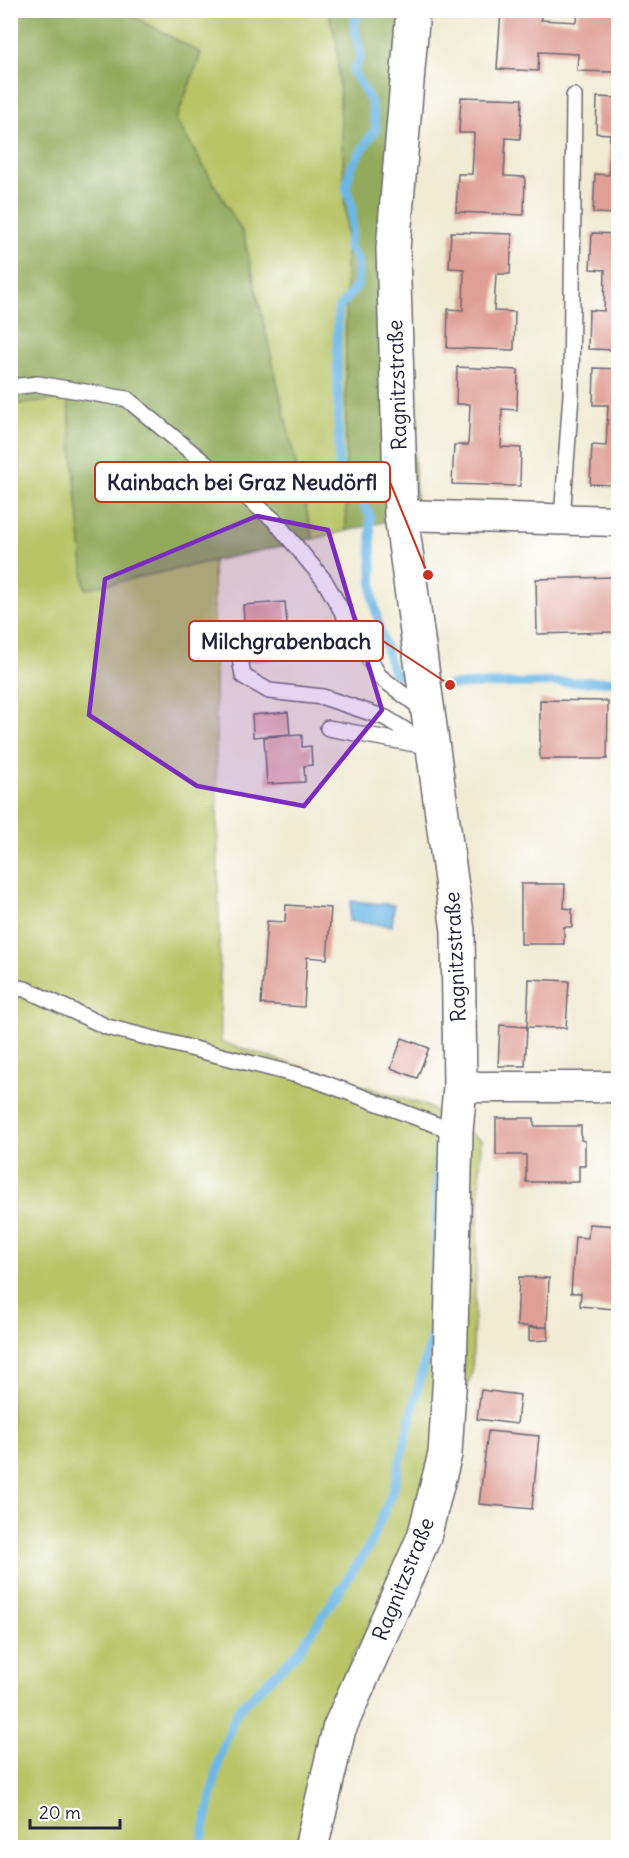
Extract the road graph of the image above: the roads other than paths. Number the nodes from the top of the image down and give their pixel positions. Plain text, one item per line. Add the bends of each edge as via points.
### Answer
1 (413, 10) edge
2 (574, 96) dead end
3 (10, 387) edge
4 (401, 516) junction
5 (562, 519) junction
6 (618, 521) edge
7 (240, 658) dead end
8 (428, 714) junction
9 (328, 728) dead end
10 (432, 747) junction
11 (10, 987) edge
12 (618, 1087) edge
13 (460, 1088) junction
14 (456, 1132) junction
15 (310, 1848) edge

1 - 4 main road, Ragnitzstraße via 393,249
2 - 5 lane via 571,395
3 - 8 lane via 38,384 127,399 274,520 324,580 379,676
4 - 5 street
4 - 8 main road, Ragnitzstraße
5 - 6 street
7 - 10 lane via 243,676 269,691 323,697 386,718
8 - 10 main road, Ragnitzstraße
9 - 10 lane
10 - 13 main road, Ragnitzstraße via 458,931
11 - 14 lane via 25,989 107,1027 313,1079
12 - 13 street
13 - 14 main road, Ragnitzstraße
14 - 15 main road, Ragnitzstraße via 446,1454 424,1537 339,1729

